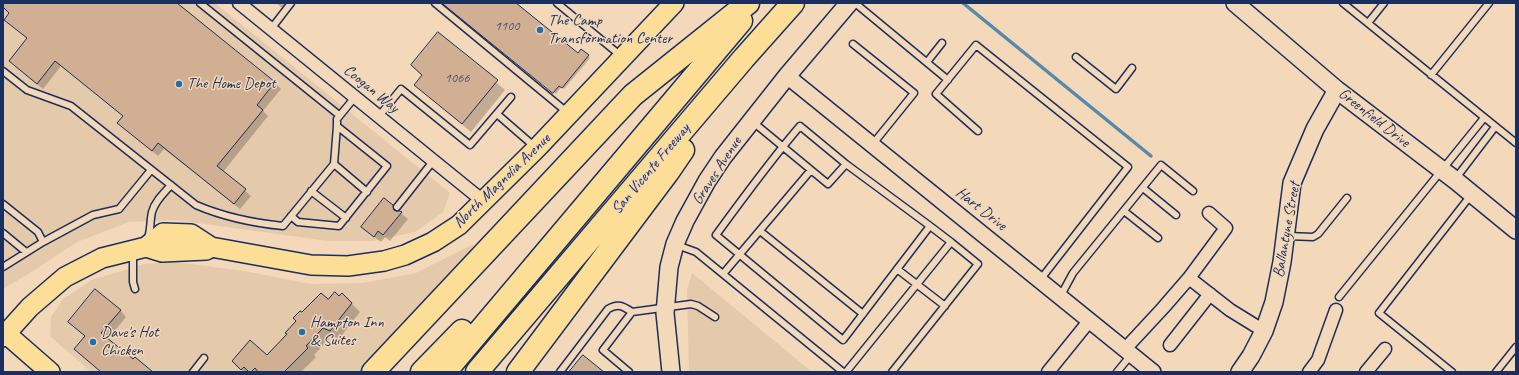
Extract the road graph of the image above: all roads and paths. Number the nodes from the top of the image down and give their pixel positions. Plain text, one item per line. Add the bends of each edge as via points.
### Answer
1 (200, 3) edge
2 (239, 3) edge
3 (291, 3) edge
4 (435, 3) edge
5 (557, 3) edge
6 (674, 3) edge
7 (748, 3) edge
8 (756, 3) edge
9 (793, 3) edge
10 (849, 3) edge
11 (855, 3) edge
12 (1235, 3) edge
13 (1343, 3) edge
14 (1384, 3) edge
15 (1489, 3) edge
16 (1368, 23) junction
17 (271, 29) junction
18 (942, 43) dead end
19 (853, 44) dead end
20 (1076, 57) dead end
21 (623, 58) junction
22 (744, 58) junction
23 (927, 62) junction
24 (1132, 68) dead end
25 (3, 71) edge
26 (1431, 75) junction
27 (787, 76) junction
28 (948, 80) junction
29 (1337, 90) junction
30 (355, 97) junction
31 (511, 97) dead end
32 (496, 114) junction
33 (570, 114) junction
34 (339, 115) junction
35 (379, 116) junction
36 (1484, 118) junction
37 (751, 121) junction
38 (337, 126) junction
39 (1495, 127) junction
40 (978, 131) dead end
41 (1516, 143) edge
42 (872, 145) junction
43 (782, 147) junction
44 (536, 148) junction
45 (629, 154) junction
46 (434, 160) junction
47 (334, 164) junction
48 (846, 164) junction
49 (151, 170) junction
50 (810, 170) junction
51 (1448, 175) junction
52 (171, 186) junction
53 (1143, 188) junction
54 (311, 191) junction
55 (1193, 191) dead end
56 (367, 192) junction
57 (1472, 193) junction
58 (1347, 198) dead end
59 (483, 201) junction
60 (3, 204) edge
61 (397, 207) dead end
62 (1124, 211) junction
63 (1209, 213) dead end
64 (1176, 215) dead end
65 (291, 216) junction
66 (346, 218) junction
67 (930, 226) junction
68 (1516, 230) edge
69 (760, 231) junction
70 (3, 233) edge
71 (1286, 236) junction
72 (1158, 238) dead end
73 (43, 242) junction
74 (951, 242) junction
75 (675, 244) junction
76 (139, 248) junction
77 (26, 252) junction
78 (740, 255) junction
79 (3, 267) edge
80 (897, 269) junction
81 (723, 274) junction
82 (1189, 278) junction
83 (1040, 280) junction
84 (917, 284) junction
85 (135, 289) dead end
86 (1210, 294) junction
87 (1060, 297) junction
88 (1339, 297) dead end
89 (945, 306) junction
90 (666, 307) junction
91 (1336, 310) dead end
92 (632, 312) junction
93 (863, 314) junction
94 (715, 317) dead end
95 (1090, 320) junction
96 (1264, 331) junction
97 (4, 334) edge
98 (509, 336) junction
99 (1170, 345) dead end
100 (1516, 347) edge
101 (1385, 349) dead end
102 (1128, 352) junction
103 (204, 358) dead end
104 (50, 372) edge
105 (193, 372) edge
106 (373, 372) edge
107 (422, 372) edge
108 (445, 372) edge
109 (477, 372) edge
110 (488, 372) edge
111 (518, 372) edge
112 (560, 372) edge
113 (629, 372) edge
114 (671, 372) edge
115 (844, 372) edge
116 (892, 372) edge
117 (1048, 372) edge
118 (1117, 372) edge
119 (1152, 372) edge
120 (1240, 372) edge
121 (1309, 372) edge
122 (1366, 372) edge
123 (1452, 372) edge
124 (1496, 372) edge

1 - 34 lane
2 - 17 street, Coogan Way
3 - 17 lane
4 - 33 lane
5 - 21 lane
6 - 21 main road, North Magnolia Avenue
7 - 106 highway via 633,95
8 - 45 highway, San Vicente Freeway
9 - 22 highway, San Vicente Freeway
10 - 27 main road, Graves Avenue
11 - 23 lane
12 - 29 main road, Greenfield Drive
13 - 16 lane
14 - 16 lane
15 - 26 lane
16 - 26 lane
17 - 30 street, Coogan Way
18 - 23 lane
19 - 42 lane via 914,93
20 - 24 lane via 1116,89
21 - 33 main road, North Magnolia Avenue
22 - 98 highway, San Vicente Freeway
22 - 111 highway via 668,172
23 - 28 lane
25 - 49 lane via 27,90 71,106
26 - 36 lane
27 - 37 main road, Graves Avenue
27 - 42 street, Hart Drive
28 - 40 lane via 936,94
28 - 83 lane via 976,45 1128,168
29 - 51 main road, Greenfield Drive
29 - 71 main road, Ballantyne Street via 1314,129 1292,184
30 - 34 lane
30 - 35 street, Coogan Way
31 - 32 lane
32 - 35 lane via 470,145 401,89
32 - 44 lane
33 - 44 main road, North Magnolia Avenue
34 - 38 lane
35 - 46 street, Coogan Way
36 - 39 lane
36 - 51 lane
37 - 43 lane
37 - 75 main road, Graves Avenue via 707,181
38 - 47 lane
38 - 56 lane via 387,166
39 - 41 lane
39 - 51 lane
42 - 83 street, Hart Drive
43 - 48 lane via 800,126
43 - 50 lane
43 - 78 lane via 716,235
44 - 59 main road, North Magnolia Avenue
45 - 107 highway
45 - 108 highway
46 - 59 street, Coogan Way
46 - 61 lane
47 - 54 lane
47 - 56 lane
48 - 50 lane via 828,184
48 - 67 lane
49 - 52 lane
49 - 73 lane via 119,209 93,215
50 - 69 lane
51 - 57 main road, Greenfield Drive
51 - 88 lane
52 - 65 lane via 196,205 260,224 283,226
52 - 76 lane via 152,211 151,230
53 - 55 lane via 1161,165
53 - 62 lane
53 - 64 lane
54 - 65 lane
54 - 66 lane
56 - 66 lane
57 - 68 main road, Greenfield Drive
57 - 123 lane via 1379,313
58 - 71 lane via 1318,234 1313,237
59 - 76 main road, North Magnolia Avenue via 458,225 433,242 384,261 348,266 311,264 211,247 206,250 162,252
60 - 73 lane via 38,232
62 - 72 lane
62 - 87 lane via 1073,273
63 - 82 street via 1226,228
65 - 66 lane via 298,222 339,226
67 - 74 lane
67 - 80 lane
69 - 78 lane
69 - 93 lane
70 - 77 lane
71 - 96 main road, Ballantyne Street via 1274,302
73 - 77 lane
74 - 84 lane
74 - 89 lane via 978,264
75 - 81 lane via 696,252
75 - 90 main road, Graves Avenue via 669,267
76 - 85 lane via 133,282
76 - 97 main road, North Magnolia Avenue via 102,258 65,277
77 - 79 lane
78 - 81 lane
78 - 93 lane via 843,340
80 - 84 lane
80 - 93 lane
81 - 115 lane
82 - 86 street
82 - 102 street
83 - 87 street, Hart Drive
84 - 89 lane
84 - 115 lane
86 - 96 street
86 - 99 street
87 - 95 street, Hart Drive
89 - 116 lane
90 - 92 lane
90 - 94 lane via 691,304
90 - 114 main road, Graves Avenue
91 - 121 street via 1318,360
92 - 112 lane via 622,305 608,309
92 - 113 lane via 603,350
95 - 102 street, Hart Drive
95 - 117 street
96 - 120 main road, Ballantyne Street
97 - 104 main road
98 - 109 highway
98 - 110 highway
100 - 124 lane
101 - 122 street
102 - 118 lane
102 - 119 street, Hart Drive
103 - 105 lane

